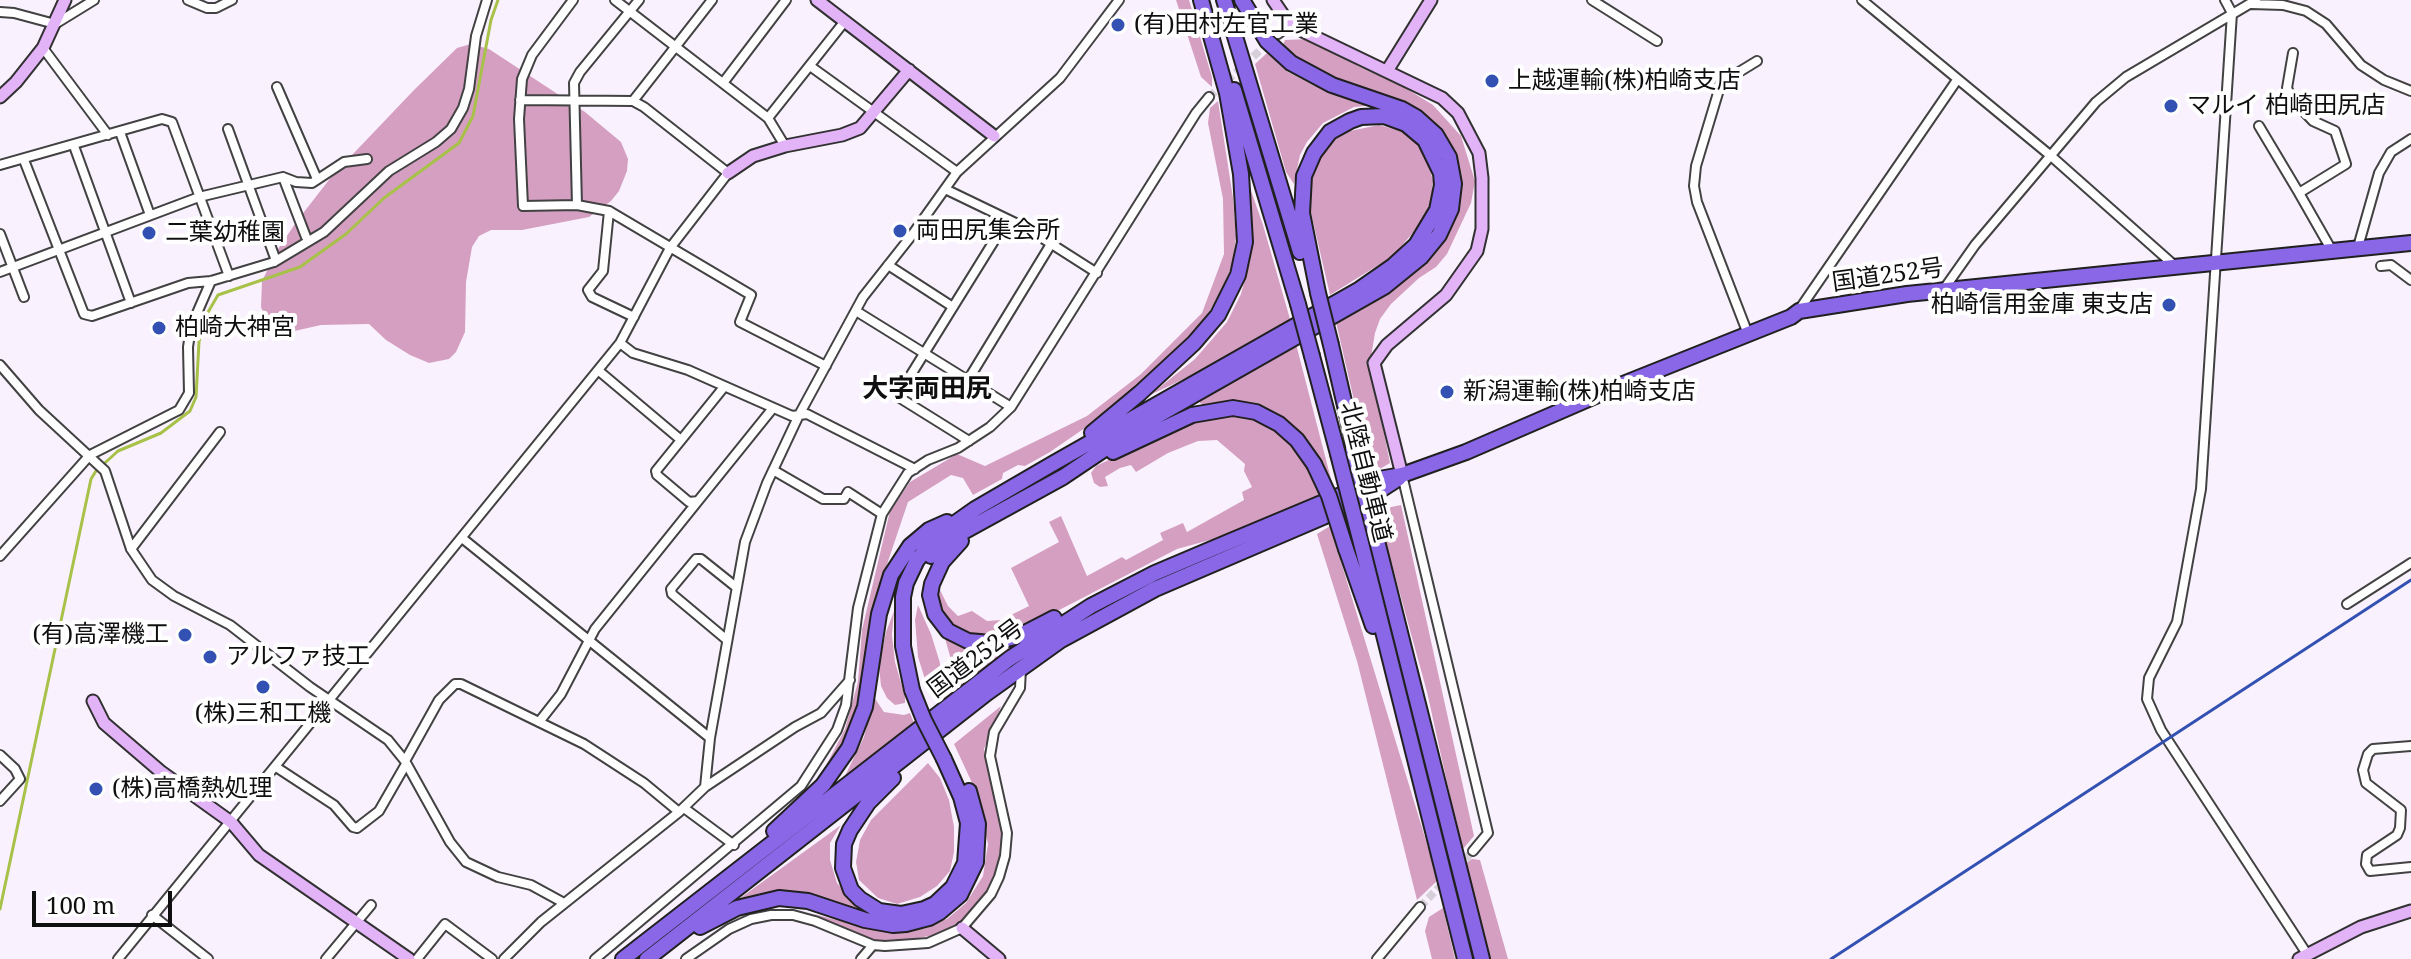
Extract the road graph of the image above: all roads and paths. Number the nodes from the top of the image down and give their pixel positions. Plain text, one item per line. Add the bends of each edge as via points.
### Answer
1 (65, 0) edge
2 (94, 0) edge
3 (188, 0) edge
4 (232, 0) edge
5 (487, 0) edge
6 (573, 0) edge
7 (615, 0) edge
8 (639, 0) edge
9 (712, 0) edge
10 (786, 0) edge
11 (817, 0) edge
12 (1119, 0) edge
13 (1204, 0) edge
14 (1224, 0) edge
15 (1242, 0) edge
16 (1273, 0) edge
17 (1431, 0) edge
18 (1592, 0) edge
19 (1862, 0) edge
20 (2225, 0) edge
21 (2253, 2) edge
22 (0, 12) edge
23 (630, 12) junction
24 (2232, 13) junction
25 (845, 21) junction
26 (55, 24) junction
27 (1290, 25) junction
28 (1278, 34) tunnel mouth
29 (1657, 41) dead end
30 (675, 47) junction
31 (43, 48) junction
32 (2293, 53) dead end
33 (1757, 61) dead end
34 (810, 66) junction
35 (909, 70) junction
36 (1387, 71) junction
37 (1957, 80) junction
38 (723, 83) junction
39 (277, 87) dead end
40 (2411, 91) edge
41 (0, 97) edge
42 (1209, 97) tunnel mouth
43 (520, 100) junction
44 (574, 100) junction
45 (633, 101) junction
46 (874, 114) junction
47 (768, 118) junction
48 (2259, 126) dead end
49 (228, 129) dead end
50 (120, 132) junction
51 (108, 135) junction
52 (994, 136) junction
53 (2411, 139) edge
54 (74, 146) junction
55 (785, 146) junction
56 (2051, 156) junction
57 (367, 159) dead end
58 (24, 160) junction
59 (0, 165) edge
60 (957, 172) junction
61 (728, 173) junction
62 (283, 177) junction
63 (317, 179) junction
64 (249, 185) junction
65 (945, 189) junction
66 (2299, 193) junction
67 (199, 197) junction
68 (577, 205) junction
69 (609, 211) junction
70 (150, 215) junction
71 (1007, 220) junction
72 (105, 232) junction
73 (0, 234) edge
74 (306, 237) dead end
75 (2411, 243) edge
76 (1051, 244) junction
77 (2358, 247) junction
78 (670, 248) junction
79 (59, 249) junction
80 (2331, 249) junction
81 (2215, 261) junction
82 (274, 262) junction
83 (888, 265) junction
84 (2175, 266) junction
85 (2381, 266) dead end
86 (13, 267) junction
87 (0, 272) edge
88 (1097, 273) junction
89 (229, 276) junction
90 (2411, 280) edge
91 (211, 281) junction
92 (1944, 290) junction
93 (1316, 295) junction
94 (24, 297) dead end
95 (131, 303) junction
96 (953, 307) junction
97 (856, 311) junction
98 (1799, 311) junction
99 (634, 317) junction
100 (1748, 334) junction
101 (620, 343) junction
102 (925, 353) junction
103 (0, 365) edge
104 (826, 366) junction
105 (599, 371) junction
106 (968, 380) junction
107 (724, 387) junction
108 (1011, 407) junction
109 (773, 408) junction
110 (799, 415) junction
111 (220, 432) dead end
112 (681, 440) junction
113 (969, 441) junction
114 (1349, 450) junction
115 (90, 455) junction
116 (1054, 463) junction
117 (915, 469) junction
118 (773, 470) junction
119 (1402, 475) junction
120 (1063, 477) junction
121 (698, 501) junction
122 (975, 509) junction
123 (882, 514) junction
124 (983, 523) junction
125 (462, 538) junction
126 (1214, 548) junction
127 (131, 549) junction
128 (0, 556) edge
129 (2411, 563) edge
130 (736, 587) junction
131 (2347, 604) dead end
132 (589, 640) junction
133 (727, 640) junction
134 (1021, 668) junction
135 (850, 679) junction
136 (916, 688) junction
137 (330, 699) junction
138 (93, 701) dead end
139 (539, 722) junction
140 (710, 738) junction
141 (2411, 746) edge
142 (0, 755) edge
143 (948, 757) junction
144 (1415, 760) junction
145 (406, 762) junction
146 (276, 767) junction
147 (705, 787) junction
148 (0, 801) edge
149 (682, 810) junction
150 (2406, 810) edge
151 (231, 822) junction
152 (734, 845) junction
153 (1473, 851) tunnel mouth
154 (2411, 867) edge
155 (564, 903) junction
156 (371, 905) dead end
157 (691, 907) junction
158 (1420, 907) tunnel mouth
159 (2411, 911) edge
160 (152, 915) junction
161 (355, 923) junction
162 (962, 928) junction
163 (873, 945) junction
164 (2305, 957) edge
165 (118, 959) edge
166 (208, 959) edge
167 (326, 959) edge
168 (409, 959) edge
169 (417, 959) edge
170 (492, 959) edge
171 (504, 959) edge
172 (595, 959) edge
173 (623, 959) edge
174 (647, 959) edge
175 (653, 959) edge
176 (686, 959) edge
177 (861, 959) edge
178 (999, 959) edge
179 (1377, 959) edge
180 (1465, 959) edge
181 (1482, 959) edge

1 - 26 street
2 - 26 street
3 - 4 street via 216,8
5 - 82 street via 469,89 451,129 389,171 324,232
6 - 43 street via 532,55
7 - 23 street
8 - 23 street
9 - 30 street
10 - 38 street
11 - 25 street
12 - 52 street via 1060,78
13 - 114 highway, 北陸自動車道, bridge via 1312,356
13 - 116 highway via 1239,161 1245,242 1238,275 1218,315 1194,343
14 - 93 highway, 北陸自動車道
15 - 120 highway via 1267,41 1291,63 1332,85 1387,102 1427,126 1449,157 1451,209 1431,246 1384,287 1136,428
16 - 27 street
17 - 36 street
18 - 29 street
19 - 37 street
20 - 24 street
21 - 24 street
21 - 40 street via 2306,11 2326,24 2361,65
22 - 26 street
23 - 30 street
23 - 44 street via 580,72
24 - 56 street via 2126,77 2096,102
24 - 81 street
25 - 34 street
25 - 35 street
26 - 31 street
27 - 28 street
27 - 36 street
30 - 38 street
30 - 45 street
31 - 41 street
31 - 51 street
32 - 66 street via 2287,88 2292,99 2313,121 2335,131 2346,164
33 - 100 street via 1721,83 1694,186
34 - 46 street
34 - 47 street
35 - 46 street
35 - 52 street
36 - 119 street via 1442,98 1458,113 1479,153 1482,178 1477,251 1446,295 1387,345 1374,363
37 - 56 street
37 - 98 street
38 - 47 street
39 - 63 street
42 - 88 street
43 - 44 street
43 - 68 street via 523,206
44 - 45 street
44 - 68 street
45 - 61 street
46 - 55 street via 860,128 842,135
46 - 60 street
47 - 55 street
48 - 66 street
49 - 64 street
50 - 51 street
50 - 67 street via 162,119 172,122
50 - 70 street
51 - 54 street
52 - 60 street
53 - 77 street via 2391,152 2379,173
54 - 58 street
54 - 72 street
55 - 61 street via 753,156
56 - 84 street
56 - 92 street
57 - 63 street via 344,162
58 - 59 street
58 - 79 street
60 - 65 street
61 - 78 street
62 - 63 street via 312,183
62 - 64 street
62 - 74 street
64 - 67 street
64 - 82 street
65 - 71 street
65 - 83 street
66 - 80 street
67 - 70 street
67 - 89 street
68 - 69 street
69 - 78 street
69 - 99 street via 603,271 588,290 592,297
70 - 72 street
71 - 76 street
71 - 96 street
72 - 79 street
72 - 95 street
73 - 86 street
75 - 77 highway, 国道252号
76 - 88 street
76 - 106 street
77 - 80 highway, 国道252号
78 - 99 street
78 - 104 street via 751,295 740,322
79 - 86 street
79 - 95 street via 84,314
80 - 81 highway, 国道252号
81 - 84 highway, 国道252号
81 - 164 street via 2201,489 2177,622 2149,678 2147,699 2161,730
82 - 89 street
83 - 96 street
83 - 97 street
84 - 92 highway, 国道252号
85 - 90 street via 2391,265
86 - 87 street
86 - 94 street
88 - 108 street
89 - 91 street
91 - 95 street via 188,283
91 - 115 street via 191,327 189,393 179,410
92 - 98 highway, 国道252号
93 - 114 highway, 北陸自動車道, bridge
93 - 116 highway via 1302,213 1304,176 1314,153 1330,132 1361,117 1384,116 1406,124 1433,150 1442,185 1432,222 1406,255 1360,289
96 - 102 street
97 - 102 street
97 - 104 street
98 - 100 highway, 国道252号
99 - 101 street
100 - 119 highway, 国道252号
101 - 105 street
101 - 107 street via 633,353
102 - 106 street
102 - 113 street via 900,398
103 - 115 street via 39,410
104 - 110 street
105 - 112 street
105 - 125 street
106 - 108 street
107 - 109 street
107 - 112 street
108 - 113 street
109 - 110 street
109 - 121 street
110 - 117 street via 807,414
110 - 118 street
111 - 127 street
112 - 121 street via 657,475 689,502
113 - 117 street
114 - 144 highway, 北陸自動車道, bridge via 1361,543
114 - 181 highway, 北陸自動車道, bridge via 1376,537
115 - 127 street via 105,471
115 - 128 street
116 - 122 highway
117 - 123 street
118 - 123 street via 823,499 844,499 848,492
118 - 130 street via 745,542
119 - 126 highway, 国道252号 via 1379,479
119 - 134 highway, 国道252号 via 1323,517 1124,604
119 - 153 street via 1488,833
120 - 124 highway
120 - 144 highway, bridge via 1179,420 1220,408 1245,409 1279,424 1314,464 1329,496
121 - 132 street
122 - 136 highway via 932,542 906,583 901,629 905,661
122 - 157 highway via 919,537 891,575 879,614 865,707 833,772
123 - 135 street via 858,608
124 - 126 highway via 949,552 930,595 935,614 948,631 979,643 1019,636 1122,583
124 - 136 highway via 935,551 916,581 909,624
125 - 132 street
125 - 137 street
126 - 157 highway, 国道252号 via 1123,588 1038,639
127 - 137 street via 152,580 230,625
129 - 131 street
130 - 133 street
130 - 133 street via 696,559 671,589
132 - 139 street via 561,694
132 - 140 street
133 - 140 street
134 - 143 highway via 885,786 857,817 844,844 843,868 851,890 869,906 901,914 924,909 960,876 968,823
134 - 162 street via 1020,688 994,732 990,756 1007,833 1005,856 991,894
134 - 174 highway, 国道252号
135 - 147 street via 821,713
135 - 152 street via 837,730 801,786
136 - 143 highway, bridge via 924,720
137 - 145 street via 388,740
137 - 146 street
138 - 151 street via 104,723
139 - 145 street via 455,684 439,700
139 - 149 street via 584,744
140 - 147 street
141 - 150 street via 2373,749 2363,770 2366,783
142 - 148 street via 20,779
143 - 175 highway via 975,810 978,850 967,884 940,912 893,925 808,901 765,899 722,914
144 - 180 highway, 北陸自動車道
145 - 146 street via 379,811 357,828 334,805
145 - 155 street via 466,862
146 - 151 street
147 - 149 street
149 - 152 street
149 - 155 street
150 - 154 street via 2397,835 2367,855 2366,864 2370,871
151 - 160 street
151 - 161 street via 259,855
152 - 172 street
155 - 171 street
156 - 161 street
157 - 173 highway, 国道252号
158 - 179 street
159 - 164 street via 2361,927
160 - 165 street
160 - 166 street
161 - 167 street
161 - 168 street
162 - 163 street via 928,943
162 - 178 street
163 - 176 street via 815,921 771,915 729,929
163 - 177 street
169 - 170 street via 445,924

